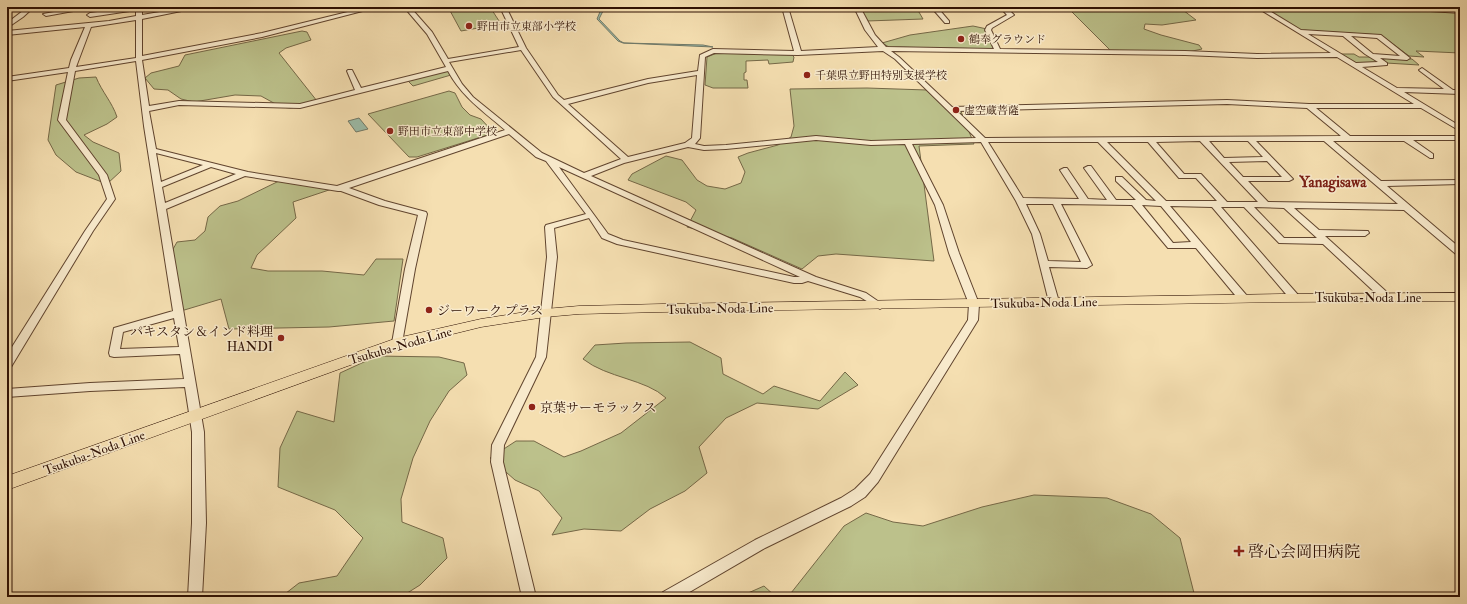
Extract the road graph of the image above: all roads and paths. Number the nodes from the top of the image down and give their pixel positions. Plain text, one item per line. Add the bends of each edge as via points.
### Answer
1 (31, 7) edge
2 (92, 7) edge
3 (139, 7) edge
4 (198, 7) edge
5 (375, 7) edge
6 (407, 7) edge
7 (531, 7) edge
8 (785, 7) edge
9 (857, 7) edge
10 (934, 7) edge
11 (1003, 7) edge
12 (1259, 7) edge
13 (1401, 7) edge
14 (504, 8) edge
15 (1460, 11) edge
16 (46, 14) dead end
17 (90, 15) junction
18 (139, 18) junction
19 (947, 22) dead end
20 (7, 26) edge
21 (87, 26) junction
22 (1300, 32) junction
23 (7, 33) edge
24 (1344, 34) junction
25 (523, 48) junction
26 (882, 49) junction
27 (998, 51) junction
28 (798, 53) junction
29 (1338, 55) junction
30 (1372, 56) junction
31 (139, 59) junction
32 (445, 61) junction
33 (1354, 65) junction
34 (450, 68) junction
35 (72, 70) junction
36 (1422, 70) dead end
37 (350, 71) dead end
38 (700, 73) junction
39 (7, 80) edge
40 (1396, 90) junction
41 (359, 91) junction
42 (1452, 92) junction
43 (1460, 92) edge
44 (562, 103) junction
45 (1309, 106) junction
46 (1423, 106) junction
47 (146, 109) junction
48 (949, 109) junction
49 (1444, 119) junction
50 (1460, 120) edge
51 (1460, 129) edge
52 (510, 131) junction
53 (1250, 138) junction
54 (1325, 138) junction
55 (1348, 138) junction
56 (1405, 138) junction
57 (1460, 138) edge
58 (1100, 139) junction
59 (1150, 139) junction
60 (1202, 139) junction
61 (982, 140) junction
62 (907, 141) junction
63 (688, 145) junction
64 (152, 150) junction
65 (1430, 156) dead end
66 (1270, 159) junction
67 (550, 160) junction
68 (626, 160) junction
69 (1222, 160) junction
70 (210, 165) junction
71 (1088, 168) dead end
72 (1064, 170) dead end
73 (245, 173) junction
74 (584, 176) junction
75 (1119, 179) dead end
76 (1241, 179) junction
77 (1460, 182) edge
78 (1378, 184) junction
79 (158, 186) junction
80 (342, 188) junction
81 (1020, 201) junction
82 (1056, 202) junction
83 (1085, 202) junction
84 (1113, 202) junction
85 (1139, 203) junction
86 (1163, 203) junction
87 (1219, 204) junction
88 (1247, 205) junction
89 (1266, 205) junction
90 (1287, 206) junction
91 (1406, 207) junction
92 (162, 208) junction
93 (591, 215) junction
94 (1316, 233) junction
95 (1365, 233) dead end
96 (1326, 241) junction
97 (1198, 245) junction
98 (1460, 253) edge
99 (1044, 264) junction
100 (808, 277) junction
101 (1386, 297) junction
102 (1460, 297) edge
103 (1294, 298) junction
104 (1244, 299) junction
105 (1054, 302) junction
106 (974, 304) junction
107 (880, 306) junction
108 (179, 313) junction
109 (545, 313) junction
110 (397, 343) junction
111 (185, 350) junction
112 (7, 364) edge
113 (190, 383) junction
114 (7, 393) edge
115 (195, 415) junction
116 (7, 483) edge
117 (195, 597) edge
118 (529, 597) edge
119 (668, 597) edge

1 - 20 street
2 - 16 street
2 - 17 street
3 - 17 street
3 - 18 street
4 - 18 street
5 - 31 street via 262,35
6 - 32 street via 430,33
7 - 14 street
8 - 28 street
9 - 26 street via 868,31
10 - 19 street
11 - 27 street via 1011,15 988,30
12 - 22 street
13 - 15 street
14 - 25 street
17 - 21 street
18 - 21 street
18 - 31 street
21 - 23 street
21 - 35 street
22 - 24 street
22 - 29 street
24 - 30 street
24 - 30 street via 1379,36 1407,58
25 - 32 street
25 - 44 street
26 - 27 street
26 - 28 street
26 - 48 street via 897,58
27 - 29 street
28 - 38 street via 712,51 702,56
29 - 33 street
30 - 33 street via 1385,64
31 - 35 street
31 - 47 street
32 - 34 street
33 - 40 street
34 - 41 street
34 - 52 street via 471,98
35 - 39 street
35 - 112 street via 62,120 103,175 111,199
36 - 42 street
37 - 41 street
38 - 44 street
38 - 63 street via 696,138
40 - 42 street
40 - 46 street
41 - 47 street via 300,106 179,103
42 - 43 street
44 - 68 street
45 - 46 street
45 - 48 street via 1226,102
45 - 55 street
46 - 49 street
47 - 64 street
48 - 61 street
49 - 50 street
49 - 51 street
52 - 67 street via 534,151
52 - 80 street
53 - 54 street
53 - 60 street
53 - 66 street
54 - 55 street
54 - 78 street
55 - 56 street
56 - 57 street
56 - 65 street
58 - 59 street
58 - 61 street
58 - 86 street
59 - 60 street
59 - 87 street via 1182,176 1198,176
60 - 69 street
61 - 62 street
61 - 81 street
62 - 63 street via 854,143 811,138 704,148
62 - 106 street via 939,206
63 - 68 street
64 - 70 street
64 - 79 street
66 - 69 street
66 - 76 street via 1290,179
67 - 74 street
67 - 93 street
68 - 74 street
69 - 76 street
70 - 73 street
70 - 79 street
71 - 84 street
72 - 83 street
73 - 80 street via 300,184
73 - 92 street
74 - 100 street
75 - 85 street
76 - 89 street
77 - 78 street
78 - 91 street
79 - 92 street
80 - 110 street via 382,203 423,214
81 - 82 street
81 - 99 street via 1036,234
82 - 83 street
82 - 99 street via 1087,265
83 - 84 street
84 - 85 street
85 - 86 street
85 - 97 street via 1171,246
86 - 87 street
86 - 97 street
87 - 88 street
87 - 103 street
88 - 89 street
88 - 96 street via 1282,241
89 - 90 street
90 - 91 street
90 - 94 street
91 - 98 street
92 - 108 street
93 - 100 street via 605,236 620,242 794,280
93 - 109 street via 549,227 552,257
94 - 95 street
94 - 96 street
96 - 101 street
97 - 104 street
99 - 105 street
100 - 107 street via 863,295
101 - 102 main road, Tsukuba-Noda Line
101 - 103 main road, Tsukuba-Noda Line
103 - 104 main road, Tsukuba-Noda Line
104 - 105 main road, Tsukuba-Noda Line
105 - 106 main road, Tsukuba-Noda Line
106 - 107 main road, Tsukuba-Noda Line
106 - 119 street via 973,320 874,478 860,493 760,544
107 - 109 main road, Tsukuba-Noda Line via 621,309
108 - 111 street
108 - 111 street via 118,330 114,353
109 - 110 main road, Tsukuba-Noda Line via 481,323
109 - 118 street via 541,357 498,445 497,462
110 - 115 main road, Tsukuba-Noda Line
111 - 113 street
113 - 114 street
113 - 115 street
115 - 116 main road, Tsukuba-Noda Line
115 - 117 street via 198,432 199,523

